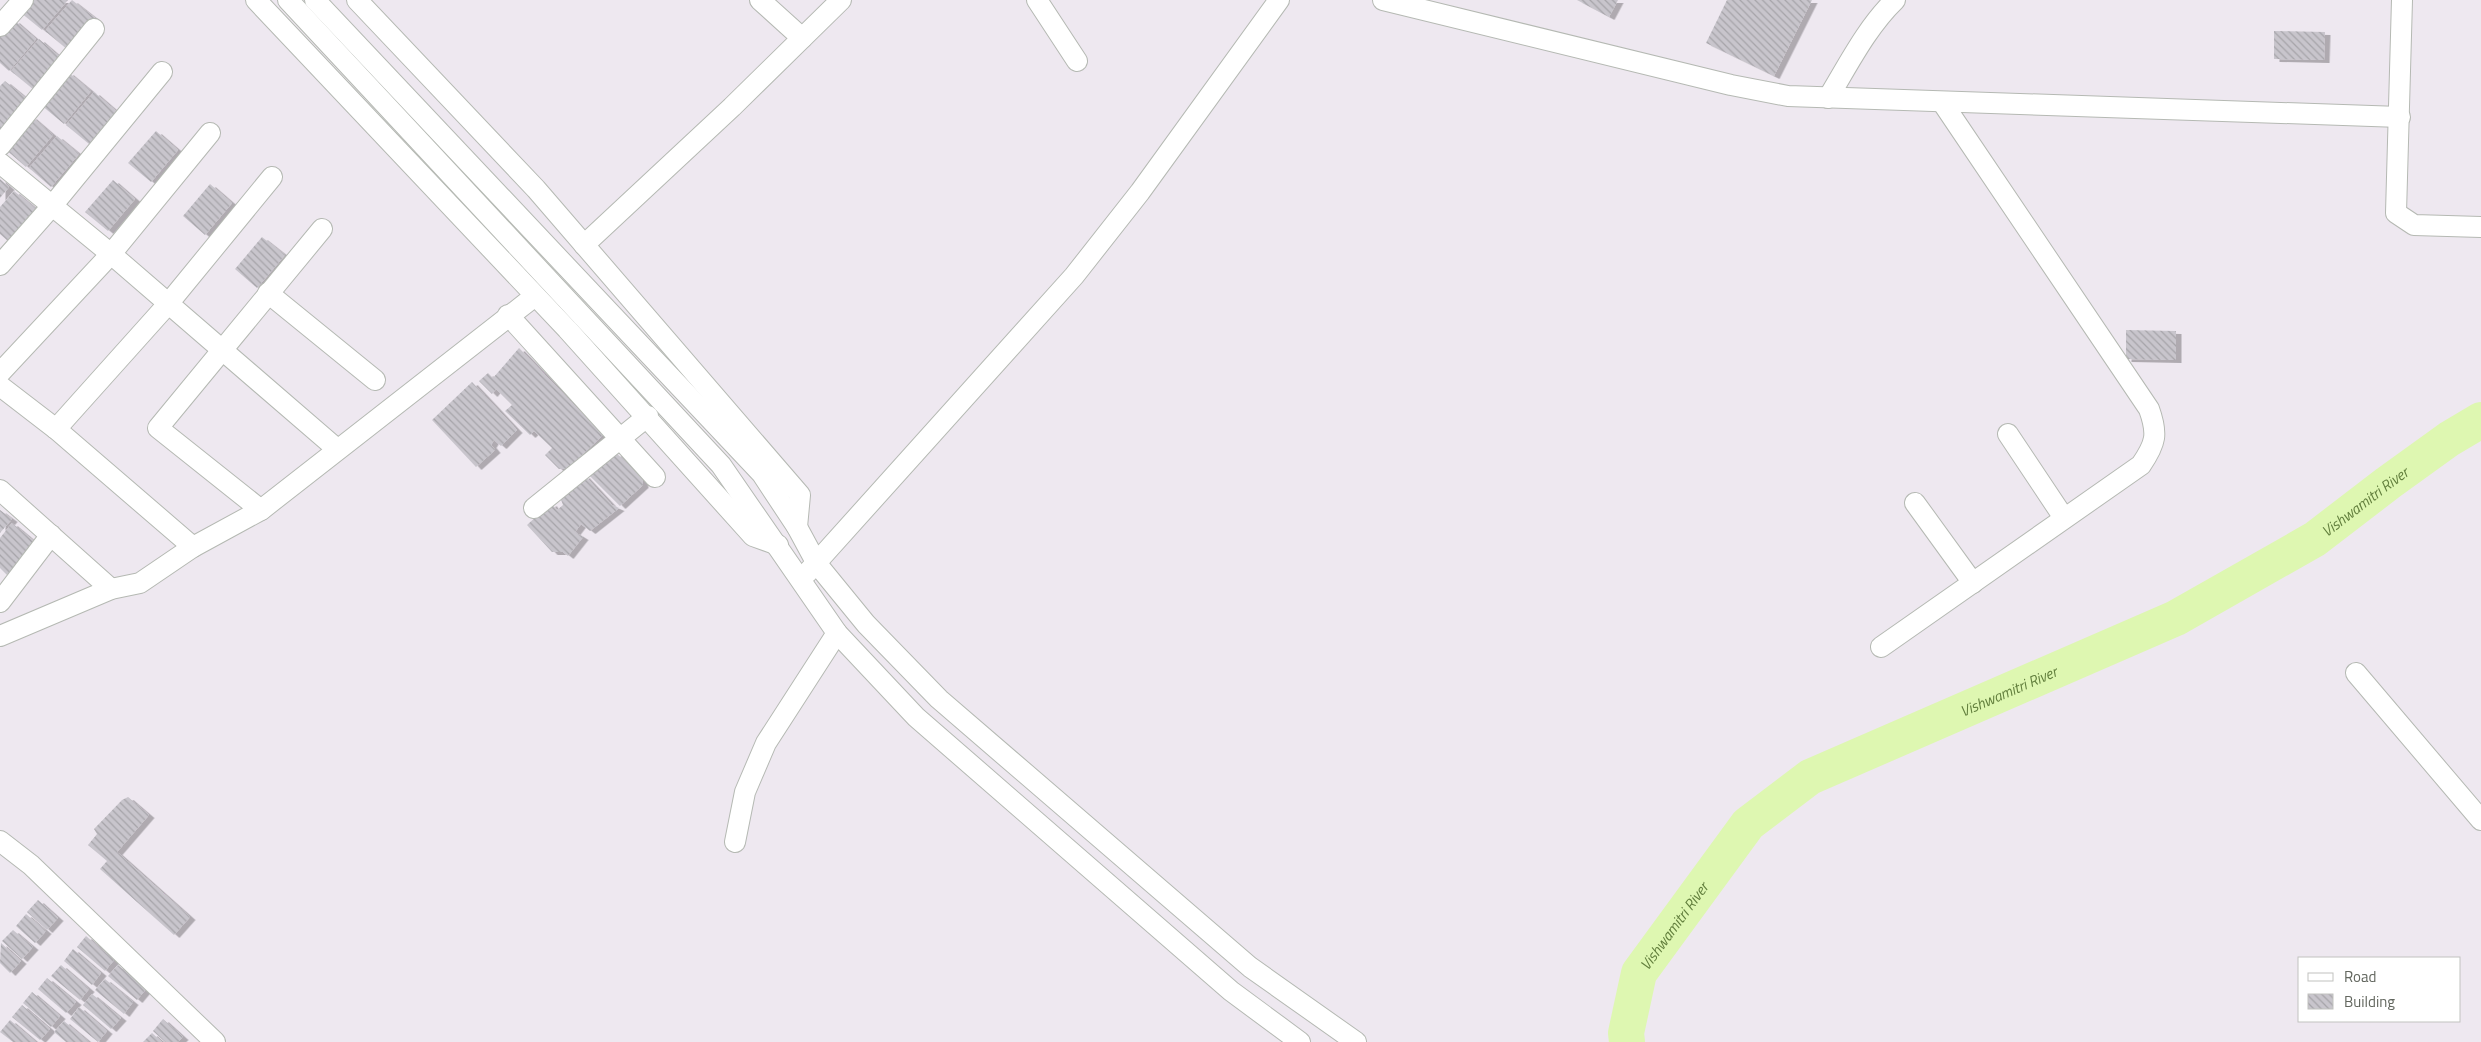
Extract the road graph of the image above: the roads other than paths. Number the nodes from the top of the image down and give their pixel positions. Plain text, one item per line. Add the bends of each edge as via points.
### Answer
1 (22, 0) edge
2 (256, 0) edge
3 (288, 0) edge
4 (315, 0) edge
5 (357, 0) edge
6 (760, 0) edge
7 (841, 0) edge
8 (1037, 0) edge
9 (1279, 0) edge
10 (1383, 0) edge
11 (1895, 0) edge
12 (2402, 0) edge
13 (0, 26) edge
14 (94, 29) dead end
15 (802, 38) junction
16 (1078, 61) dead end
17 (162, 72) dead end
18 (1828, 98) junction
19 (1942, 102) junction
20 (2400, 117) junction
21 (210, 133) dead end
22 (0, 146) edge
23 (0, 163) edge
24 (272, 178) dead end
25 (52, 206) junction
26 (2481, 227) edge
27 (322, 229) dead end
28 (584, 244) junction
29 (111, 254) junction
30 (0, 265) edge
31 (268, 293) junction
32 (535, 296) junction
33 (168, 304) junction
34 (508, 316) junction
35 (221, 350) junction
36 (0, 373) edge
37 (375, 380) dead end
38 (0, 386) edge
39 (648, 416) junction
40 (56, 429) junction
41 (2008, 434) dead end
42 (621, 438) junction
43 (337, 450) junction
44 (655, 477) dead end
45 (0, 490) edge
46 (1916, 503) dead end
47 (534, 508) dead end
48 (260, 510) junction
49 (2064, 518) junction
50 (796, 527) junction
51 (51, 535) junction
52 (778, 544) junction
53 (193, 547) junction
54 (817, 564) junction
55 (801, 578) junction
56 (1973, 582) junction
57 (112, 589) junction
58 (0, 602) edge
59 (837, 633) junction
60 (0, 636) edge
61 (1881, 647) dead end
62 (2356, 673) dead end
63 (2481, 820) edge
64 (0, 841) edge
65 (735, 842) dead end
66 (215, 1042) edge
67 (1300, 1042) edge
68 (1356, 1042) edge

1 - 13 street
2 - 32 street
3 - 52 street via 721,465
4 - 50 street via 762,474
5 - 28 street
6 - 15 street
7 - 15 street
8 - 16 street
9 - 54 street via 1107,236
10 - 18 street via 1731,85 1788,96
11 - 18 street via 1870,31
12 - 20 street
14 - 22 street
15 - 28 street
17 - 25 street
18 - 19 street
19 - 20 street
19 - 49 street via 2150,410 2156,429 2150,451 2141,464
20 - 26 street via 2396,213 2414,225
21 - 29 street
23 - 25 street
24 - 33 street
25 - 29 street
25 - 30 street
27 - 31 street
28 - 50 street via 800,495
29 - 33 street
29 - 36 street
31 - 35 street
31 - 37 street
32 - 34 street
32 - 39 street
33 - 35 street
33 - 40 street
34 - 42 street
34 - 43 street
35 - 43 street
35 - 48 street via 158,428
38 - 40 street
39 - 42 street
39 - 52 street via 753,536
40 - 53 street
41 - 49 street
42 - 44 street
42 - 47 street
43 - 48 street
45 - 51 street
46 - 56 street
48 - 53 street
49 - 56 street
50 - 54 street
51 - 57 street
51 - 58 street
52 - 55 street
53 - 57 street via 140,583
54 - 55 street
54 - 68 street via 866,624 939,699 1250,967
55 - 59 street
56 - 61 street
57 - 60 street
59 - 65 street via 766,743 745,792
59 - 67 street via 916,717 1231,991
62 - 63 street
64 - 66 street via 38,871

